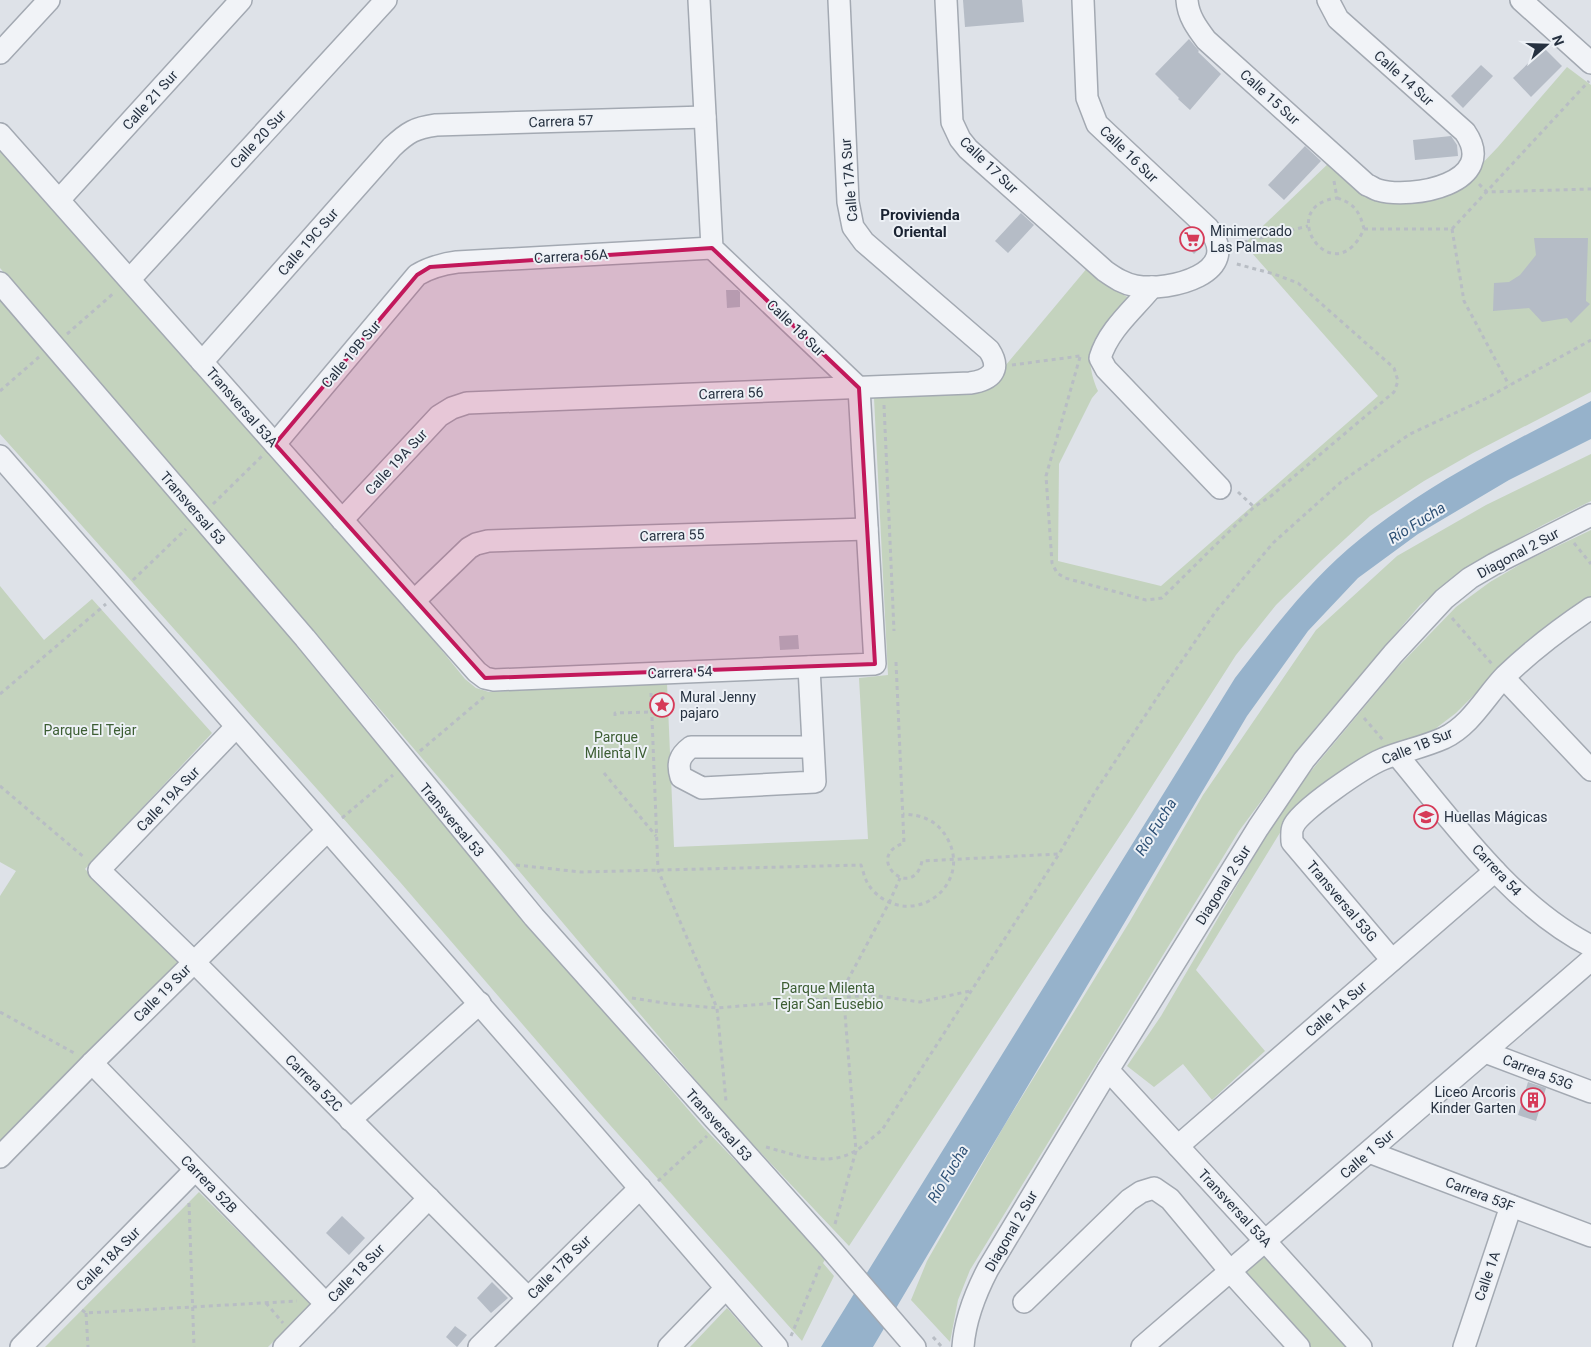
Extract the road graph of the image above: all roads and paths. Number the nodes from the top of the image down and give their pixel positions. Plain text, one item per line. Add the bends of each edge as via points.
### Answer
1 (49, 0) edge
2 (242, 0) edge
3 (386, 0) edge
4 (699, 0) edge
5 (839, 0) edge
6 (946, 0) edge
7 (1083, 0) edge
8 (1187, 0) edge
9 (1328, 0) edge
10 (1520, 0) edge
11 (0, 53) edge
12 (1591, 63) edge
13 (1591, 79) edge
14 (705, 117) junction
15 (418, 127) joint
16 (0, 134) edge
17 (1473, 159) joint
18 (1591, 189) edge
19 (1487, 192) junction
20 (59, 200) junction
21 (1308, 226) junction
22 (1364, 229) junction
23 (1452, 229) junction
24 (712, 248) junction
25 (1218, 254) junction
26 (430, 267) joint
27 (130, 279) junction
28 (0, 283) edge
29 (1152, 287) junction
30 (1591, 340) edge
31 (202, 362) junction
32 (994, 363) junction
33 (1509, 385) junction
34 (883, 386) junction
35 (859, 388) junction
36 (452, 408) joint
37 (275, 444) junction
38 (0, 456) edge
39 (1220, 488) dead end
40 (1591, 516) edge
41 (342, 520) junction
42 (867, 529) junction
43 (1563, 530) junction
44 (1591, 564) edge
45 (119, 593) junction
46 (414, 600) junction
47 (1440, 604) junction
48 (1591, 608) edge
49 (895, 635) dead end
50 (896, 655) dead end
51 (809, 667) junction
52 (650, 674) junction
53 (485, 678) joint
54 (1504, 678) junction
55 (0, 694) edge
56 (1351, 704) junction
57 (651, 712) junction
58 (615, 716) dead end
59 (236, 727) junction
60 (813, 747) junction
61 (1397, 755) junction
62 (1591, 770) edge
63 (604, 773) dead end
64 (0, 786) edge
65 (903, 814) junction
66 (327, 831) junction
67 (657, 837) junction
68 (1292, 842) joint
69 (1059, 854) junction
70 (954, 859) junction
71 (514, 865) dead end
72 (99, 870) junction
73 (658, 870) junction
74 (1495, 871) junction
75 (900, 878) junction
76 (889, 903) junction
77 (1591, 946) edge
78 (1392, 960) junction
79 (1591, 960) edge
80 (194, 962) junction
81 (971, 991) junction
82 (624, 996) dead end
83 (844, 997) junction
84 (480, 1003) junction
85 (717, 1008) junction
86 (0, 1012) edge
87 (1485, 1052) junction
88 (92, 1063) junction
89 (1108, 1070) junction
90 (1591, 1092) edge
91 (350, 1120) junction
92 (719, 1125) junction
93 (760, 1146) dead end
94 (1178, 1146) junction
95 (856, 1151) junction
96 (1369, 1152) junction
97 (0, 1157) edge
98 (192, 1174) junction
99 (642, 1191) junction
100 (429, 1198) junction
101 (1511, 1206) junction
102 (1591, 1236) edge
103 (1266, 1241) junction
104 (1230, 1271) junction
105 (726, 1288) junction
106 (69, 1298) junction
107 (528, 1298) junction
108 (324, 1302) junction
109 (1024, 1302) dead end
110 (265, 1303) junction
111 (192, 1307) junction
112 (86, 1313) junction
113 (290, 1341) edge
114 (911, 1343) edge
115 (21, 1347) edge
116 (88, 1347) edge
117 (194, 1347) edge
118 (480, 1347) edge
119 (669, 1347) edge
120 (778, 1347) edge
121 (963, 1347) edge
122 (1142, 1347) edge
123 (1299, 1347) edge
124 (1361, 1347) edge
125 (1464, 1347) edge

1 - 11 street
2 - 20 street, Calle 21 Sur
3 - 27 street, Calle 20 Sur
4 - 14 street
5 - 32 street, Calle 17A Sur via 848,202 853,227 864,242 989,350
6 - 29 street, Calle 17 Sur via 952,122 960,139 1105,271 1124,283
7 - 25 street, Calle 16 Sur via 1087,98 1097,124 1208,228 1216,238
8 - 17 street, Calle 15 Sur via 1194,24 1206,40 1367,184 1378,190 1433,190 1451,183 1467,171
9 - 17 street, Calle 14 Sur via 1338,19 1465,132 1471,141
10 - 12 street
13 - 19 path
14 - 15 street, Carrera 57
14 - 24 street
15 - 31 street, Calle 19C Sur via 392,146
16 - 20 street, Transversal 53A
18 - 19 path
19 - 23 path
20 - 27 street, Transversal 53A
21 - 22 path via 1310,235 1321,249 1339,253 1355,245
21 - 22 path via 1314,209 1321,202 1337,198 1354,205
21 - 25 path
22 - 23 path
23 - 33 path via 1464,301
24 - 26 street, Carrera 56A via 457,262
24 - 35 street, Calle 18 Sur
25 - 29 street via 1208,271 1194,279
25 - 32 path via 1298,283 1394,368 1398,381 1394,392 1254,507 1162,598 1146,600 1066,578 1057,573 1052,563 1046,476 1080,356
26 - 37 street, Calle 19B Sur via 417,275
27 - 31 street, Transversal 53A
28 - 92 street, Transversal 53 via 305,638 534,917
29 - 39 street via 1112,332 1100,358 1106,369
30 - 33 path
31 - 37 street, Transversal 53A
32 - 34 street, Carrera 56 via 990,376 982,381
33 - 69 path via 1410,434 1341,482 1273,543 1216,611 1095,792
34 - 35 street, Carrera 56
34 - 49 path
35 - 36 street, Carrera 56 via 467,403
35 - 42 street
36 - 41 street, Calle 19A Sur via 439,416
37 - 41 street, Transversal 53A
38 - 45 street
40 - 43 street, Diagonal 2 Sur
41 - 46 street, Transversal 53A
42 - 46 street, Carrera 55 via 488,541 468,548
42 - 51 street, Carrera 54 via 875,664
43 - 44 path
43 - 47 street, Diagonal 2 Sur via 1470,578
45 - 55 path
45 - 59 street
46 - 53 street, Transversal 53A via 476,672
47 - 54 path
47 - 56 street, Diagonal 2 Sur
48 - 54 street, Calle 1B Sur via 1541,644
50 - 65 path
51 - 52 street, Carrera 54
51 - 60 street
52 - 53 street, Carrera 54
52 - 57 path
54 - 61 street, Calle 1B Sur via 1460,728 1446,737
54 - 62 street
56 - 61 path
56 - 89 street, Diagonal 2 Sur via 1304,760 1262,822
57 - 58 path via 615,713
57 - 67 path
59 - 66 street
59 - 72 street, Calle 19A Sur
60 - 60 street via 691,747 682,754 678,767 681,777 702,788 815,782
61 - 68 street, Calle 1B Sur via 1367,767 1300,817 1293,827
61 - 74 street, Carrera 54
63 - 67 path
64 - 72 path
65 - 70 path via 918,815 944,831
65 - 75 path via 904,843 895,846 888,854 887,864
66 - 80 street, Calle 19 Sur
66 - 84 street
67 - 73 path
68 - 78 street, Transversal 53G
69 - 70 path
69 - 81 path
70 - 75 path via 922,860 916,875
70 - 76 path via 951,878 941,893 925,904 907,907
71 - 73 path via 581,872
72 - 80 street, Carrera 52C
73 - 76 path via 862,865 866,881
73 - 85 path
74 - 77 street, Carrera 54 via 1573,937
74 - 78 street, Calle 1A Sur
75 - 76 path
76 - 83 path via 843,988
78 - 94 street, Calle 1A Sur
79 - 87 street, Calle 1 Sur
80 - 88 street, Calle 19 Sur
80 - 91 street, Carrera 52C
81 - 83 path via 920,1002 871,995
81 - 95 path via 882,1130
82 - 85 path
83 - 85 path
83 - 95 path
84 - 91 street
84 - 99 street
85 - 92 path via 727,1117
86 - 88 path
87 - 90 street, Carrera 53G
87 - 96 street, Calle 1 Sur
88 - 97 street, Calle 19 Sur
88 - 98 street, Carrera 52B
89 - 94 street, Transversal 53A
89 - 121 street, Diagonal 2 Sur via 988,1269 968,1317
91 - 100 street, Carrera 52C
92 - 99 path
92 - 114 street, Transversal 53
93 - 95 path via 819,1160
94 - 103 street, Transversal 53A
96 - 101 street, Carrera 53F
96 - 103 street, Calle 1 Sur
98 - 106 street, Calle 18A Sur
98 - 108 street, Carrera 52B
98 - 111 path
99 - 105 street
99 - 107 street, Calle 17B Sur
100 - 107 street, Carrera 52C
100 - 108 street, Calle 18 Sur
101 - 102 street, Carrera 53F
101 - 125 street, Calle 1A
103 - 104 street, Calle 1 Sur
103 - 124 street, Transversal 53A
104 - 109 street via 1170,1199 1154,1188 1129,1200
104 - 122 street, Calle 1 Sur
104 - 123 street
105 - 119 street
105 - 120 street
106 - 112 path
106 - 115 street, Calle 18A Sur
107 - 118 street, Calle 17B Sur
108 - 110 path
108 - 113 street, Calle 18 Sur
110 - 111 path
110 - 113 path
111 - 112 path
111 - 117 path
112 - 116 path

